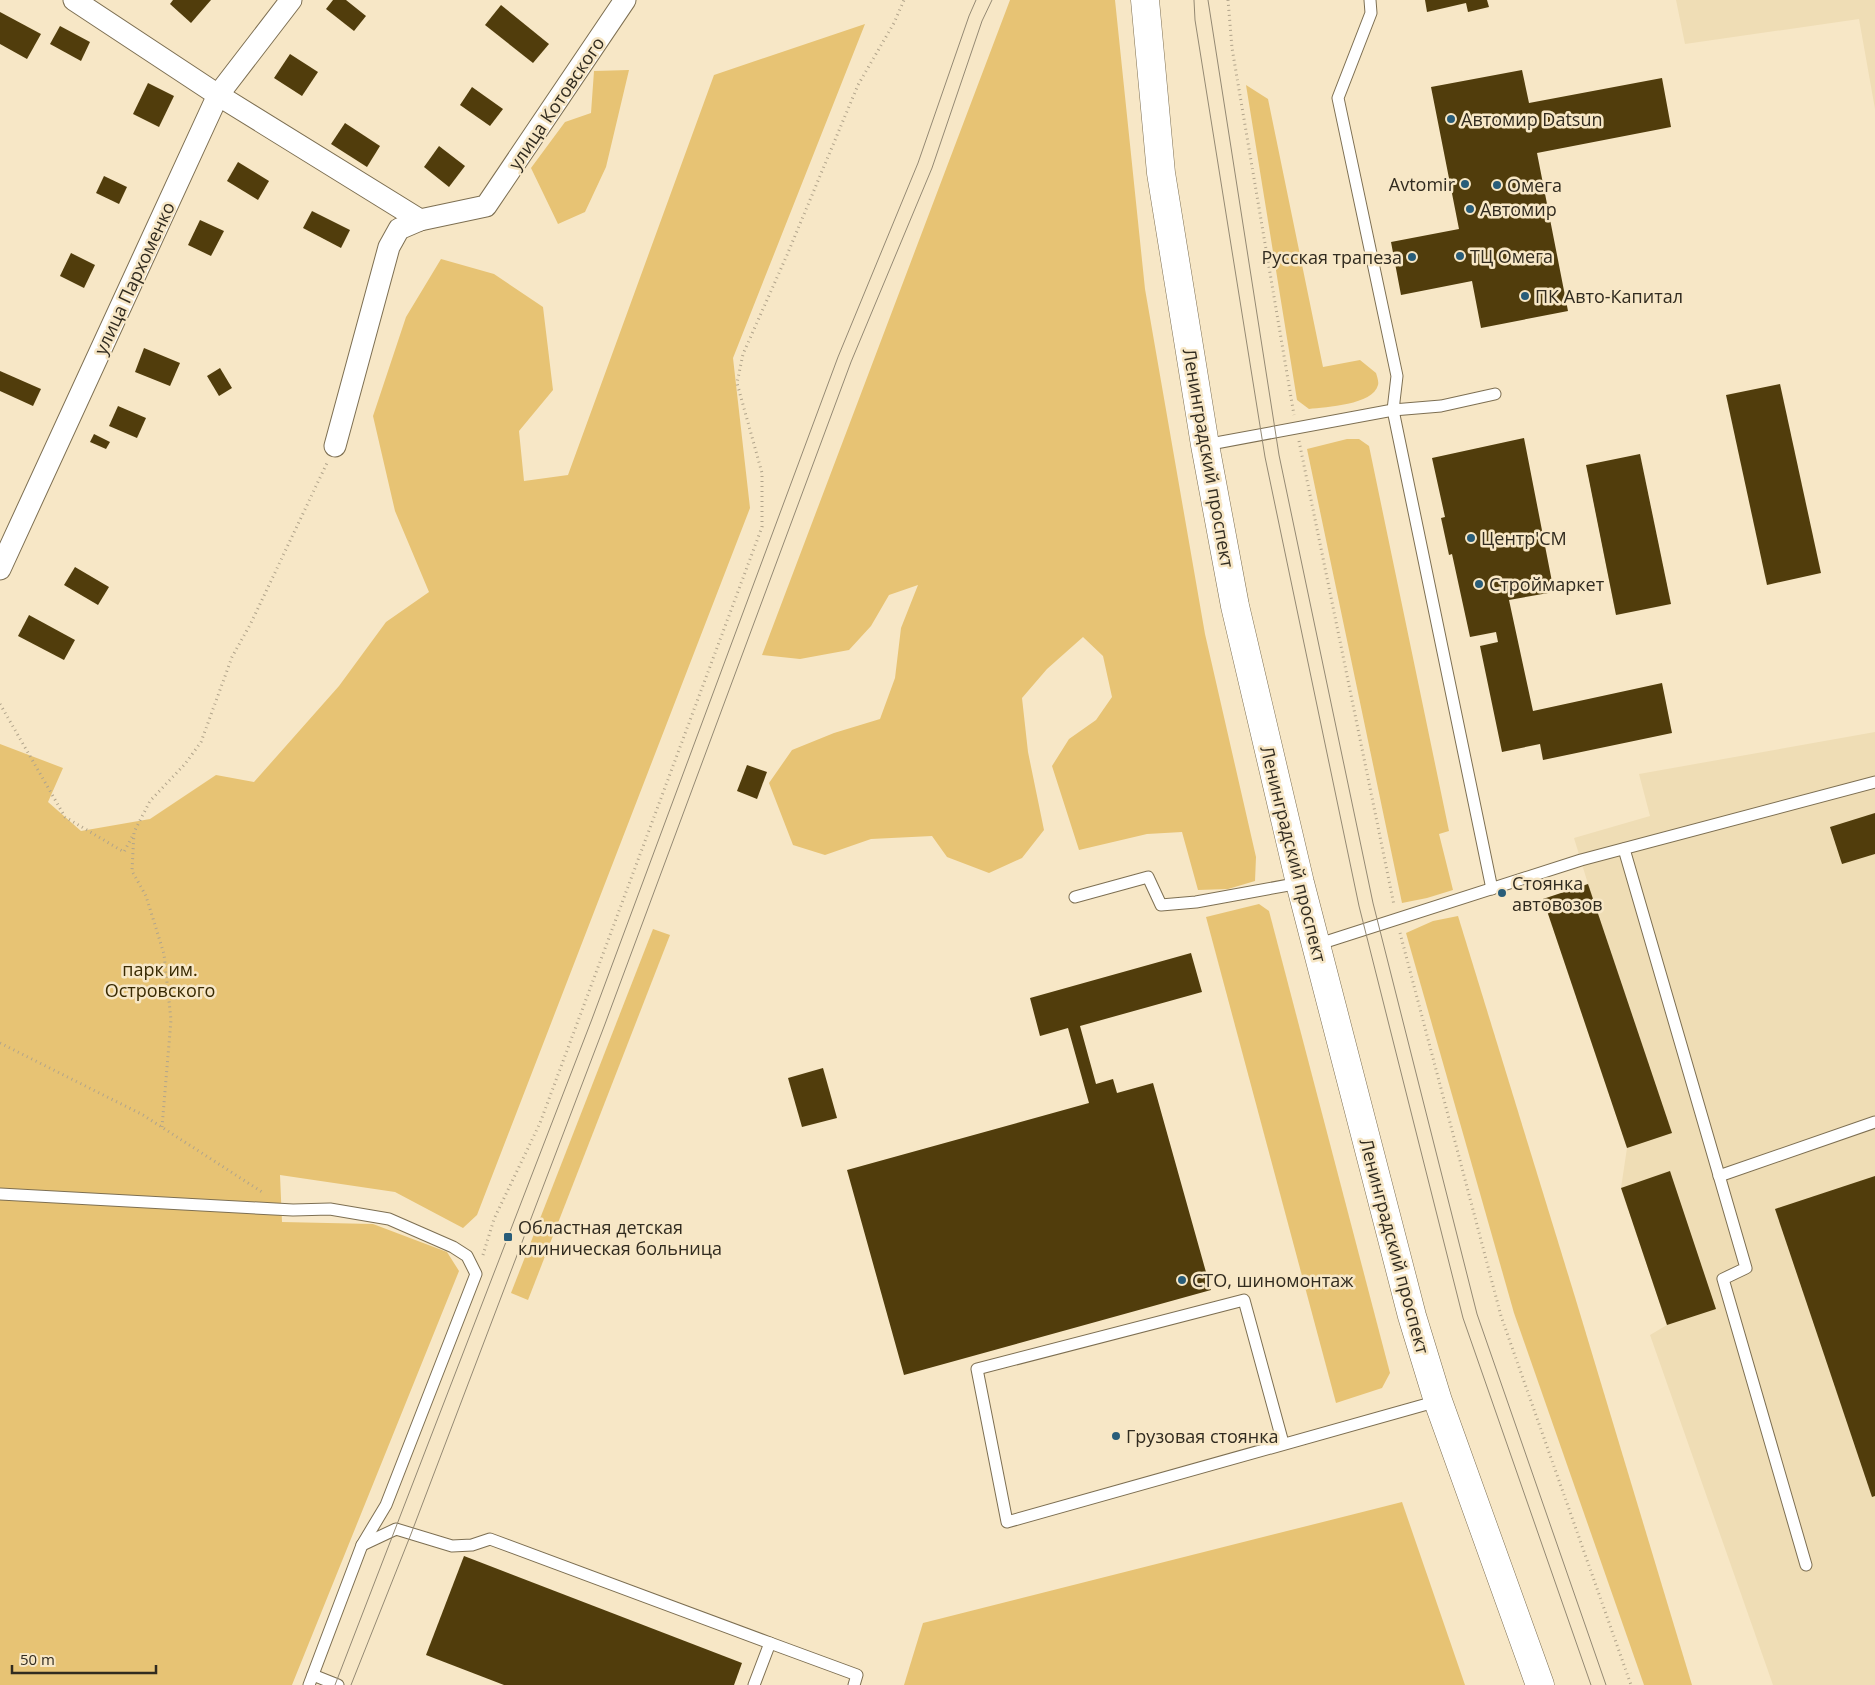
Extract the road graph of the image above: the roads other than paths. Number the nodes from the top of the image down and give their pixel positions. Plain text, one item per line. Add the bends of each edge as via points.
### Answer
1 (74, 0) edge
2 (291, 0) edge
3 (625, 0) edge
4 (1145, 0) edge
5 (1370, 0) edge
6 (218, 95) junction
7 (420, 220) junction
8 (1495, 394) dead end
9 (1393, 410) junction
10 (1205, 445) junction
11 (335, 446) road end
12 (0, 569) edge
13 (1875, 782) edge
14 (1624, 848) junction
15 (1300, 883) junction
16 (1492, 889) junction
17 (1075, 897) dead end
18 (1316, 945) junction
19 (1875, 1122) edge
20 (1720, 1176) junction
21 (0, 1194) edge
22 (1438, 1401) junction
23 (1283, 1443) junction
24 (362, 1545) junction
25 (1806, 1565) dead end
26 (770, 1643) junction
27 (311, 1680) edge
28 (338, 1685) edge
29 (754, 1685) edge
30 (854, 1685) edge
31 (1540, 1685) edge

1 - 6 street
2 - 6 street, улица Пархоменко
3 - 7 street, улица Котовского via 486,206
4 - 10 main road, Ленинградский проспект via 1161,173
5 - 9 lane via 1371,13 1338,98 1397,376
6 - 7 street
6 - 12 street, улица Пархоменко
7 - 11 street via 399,229 389,247
8 - 9 lane via 1441,406
9 - 10 lane
9 - 16 lane
10 - 15 main road, Ленинградский проспект via 1235,606
13 - 14 lane
14 - 16 lane
14 - 20 lane
15 - 17 lane via 1196,902 1161,905 1148,877
15 - 18 main road, Ленинградский проспект
16 - 18 lane
18 - 22 main road, Ленинградский проспект via 1412,1316
19 - 20 lane
20 - 25 lane via 1746,1268 1723,1279
21 - 24 lane via 293,1210 330,1209 389,1219 467,1256 476,1274 386,1504
22 - 23 lane
22 - 31 main road, Ленинградский проспект
23 - 23 lane via 1244,1300 977,1369 1007,1522
24 - 26 lane via 396,1529 452,1546 472,1545 490,1539
24 - 27 lane
26 - 29 lane
26 - 30 lane via 858,1675
27 - 28 lane

